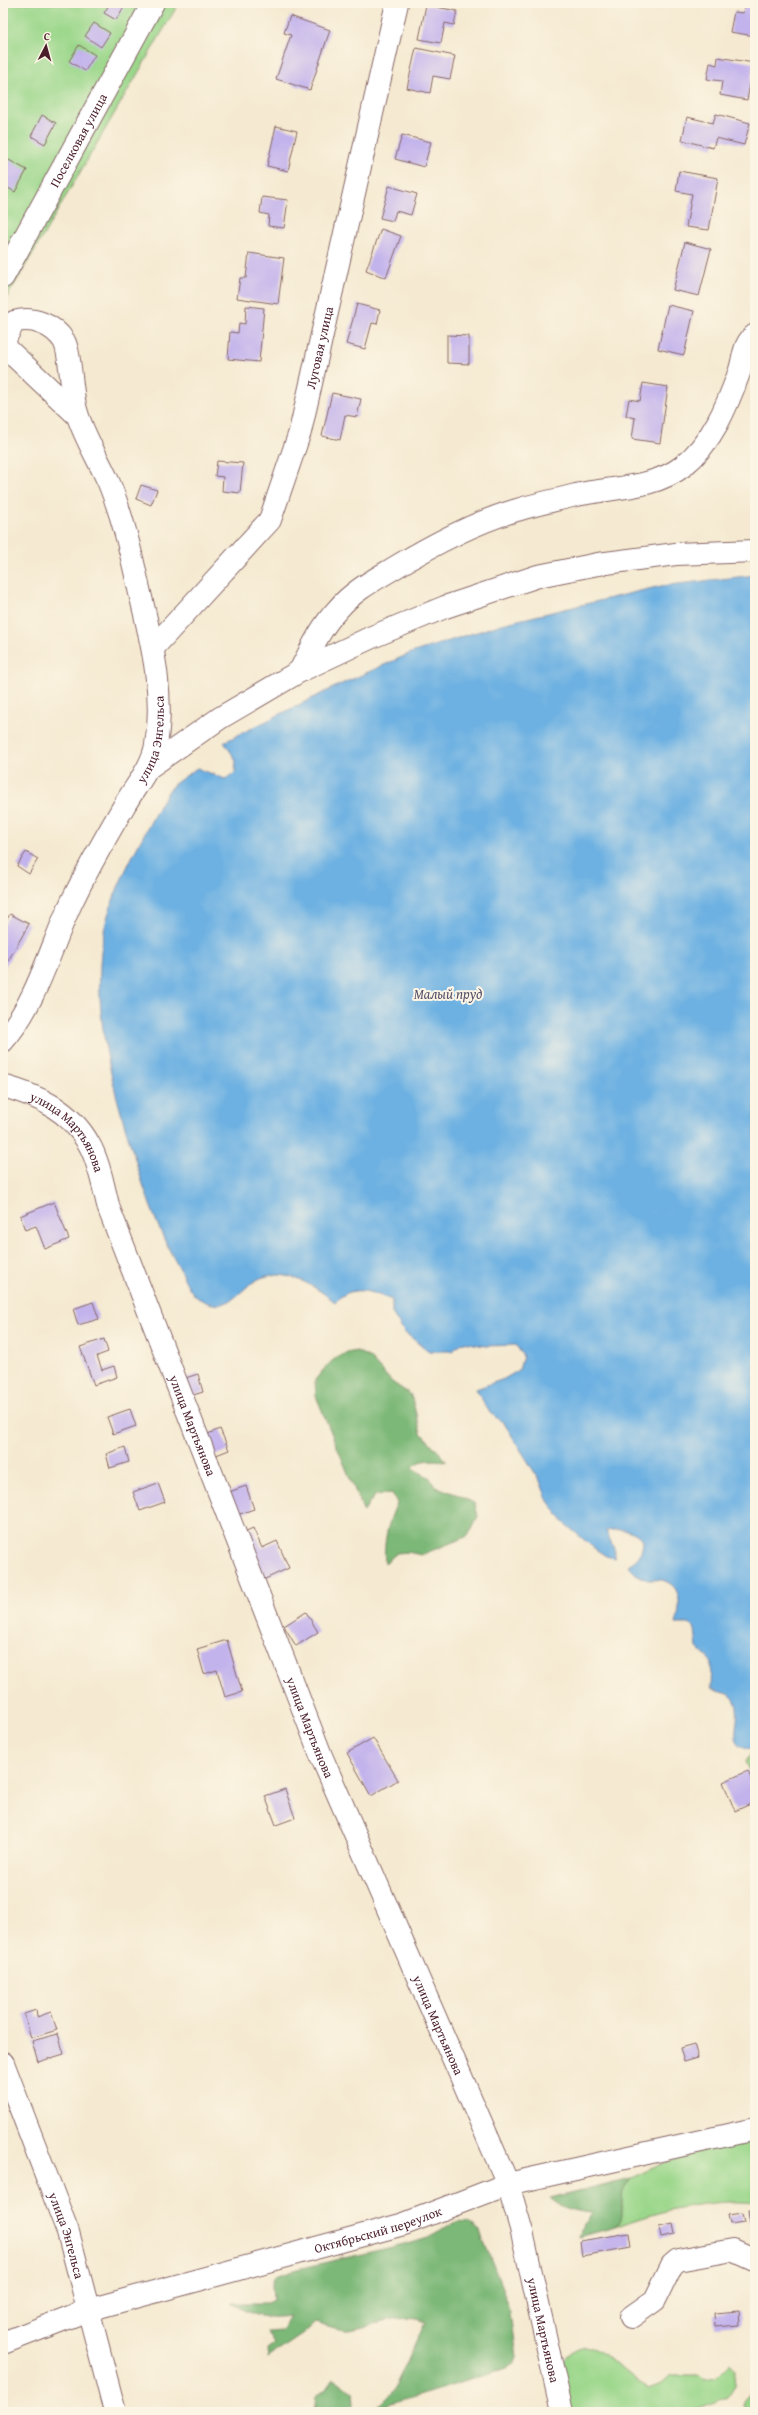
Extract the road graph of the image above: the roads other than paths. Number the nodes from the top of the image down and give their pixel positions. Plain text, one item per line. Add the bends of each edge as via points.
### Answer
1 (153, 3) edge
2 (397, 3) edge
3 (3, 277) edge
4 (755, 335) edge
5 (5, 346) edge
6 (77, 415) junction
7 (755, 551) edge
8 (153, 648) junction
9 (300, 671) junction
10 (148, 768) junction
11 (3, 1041) edge
12 (3, 1086) edge
13 (3, 2063) edge
14 (755, 2129) edge
15 (508, 2184) junction
16 (755, 2260) edge
17 (88, 2310) junction
18 (631, 2317) dead end
19 (3, 2343) edge
20 (115, 2412) edge
21 (562, 2412) edge

1 - 3 street, Поселковая улица
2 - 8 street, Луговая улица via 300,432 270,520
4 - 9 street via 742,354 732,390 714,430 700,450 683,466 667,476 640,485 589,492 518,509 493,518 409,559 354,592 338,608 322,628
5 - 6 street, улица Энгельса
5 - 6 street, улица Энгельса via 4,339 14,322 22,320 46,325 56,332 65,343
6 - 8 street, улица Энгельса via 121,516
7 - 9 street via 676,554 598,564 538,576 445,607 372,637
8 - 10 street, улица Энгельса via 158,681 158,728 156,748
9 - 10 street via 220,718
10 - 11 street, улица Энгельса via 107,835 69,909 37,984 13,1030
12 - 15 street, улица Мартьянова via 52,1104 72,1120 90,1145 110,1209 322,1758
13 - 17 street, улица Энгельса via 68,2232
14 - 15 street, Октябрьский переулок
15 - 17 street, Октябрьский переулок via 404,2224
15 - 21 street, улица Мартьянова via 522,2232 550,2369
16 - 18 street via 733,2250 678,2260 672,2265 656,2300
17 - 19 street, Октябрьский переулок
17 - 20 street, улица Энгельса

